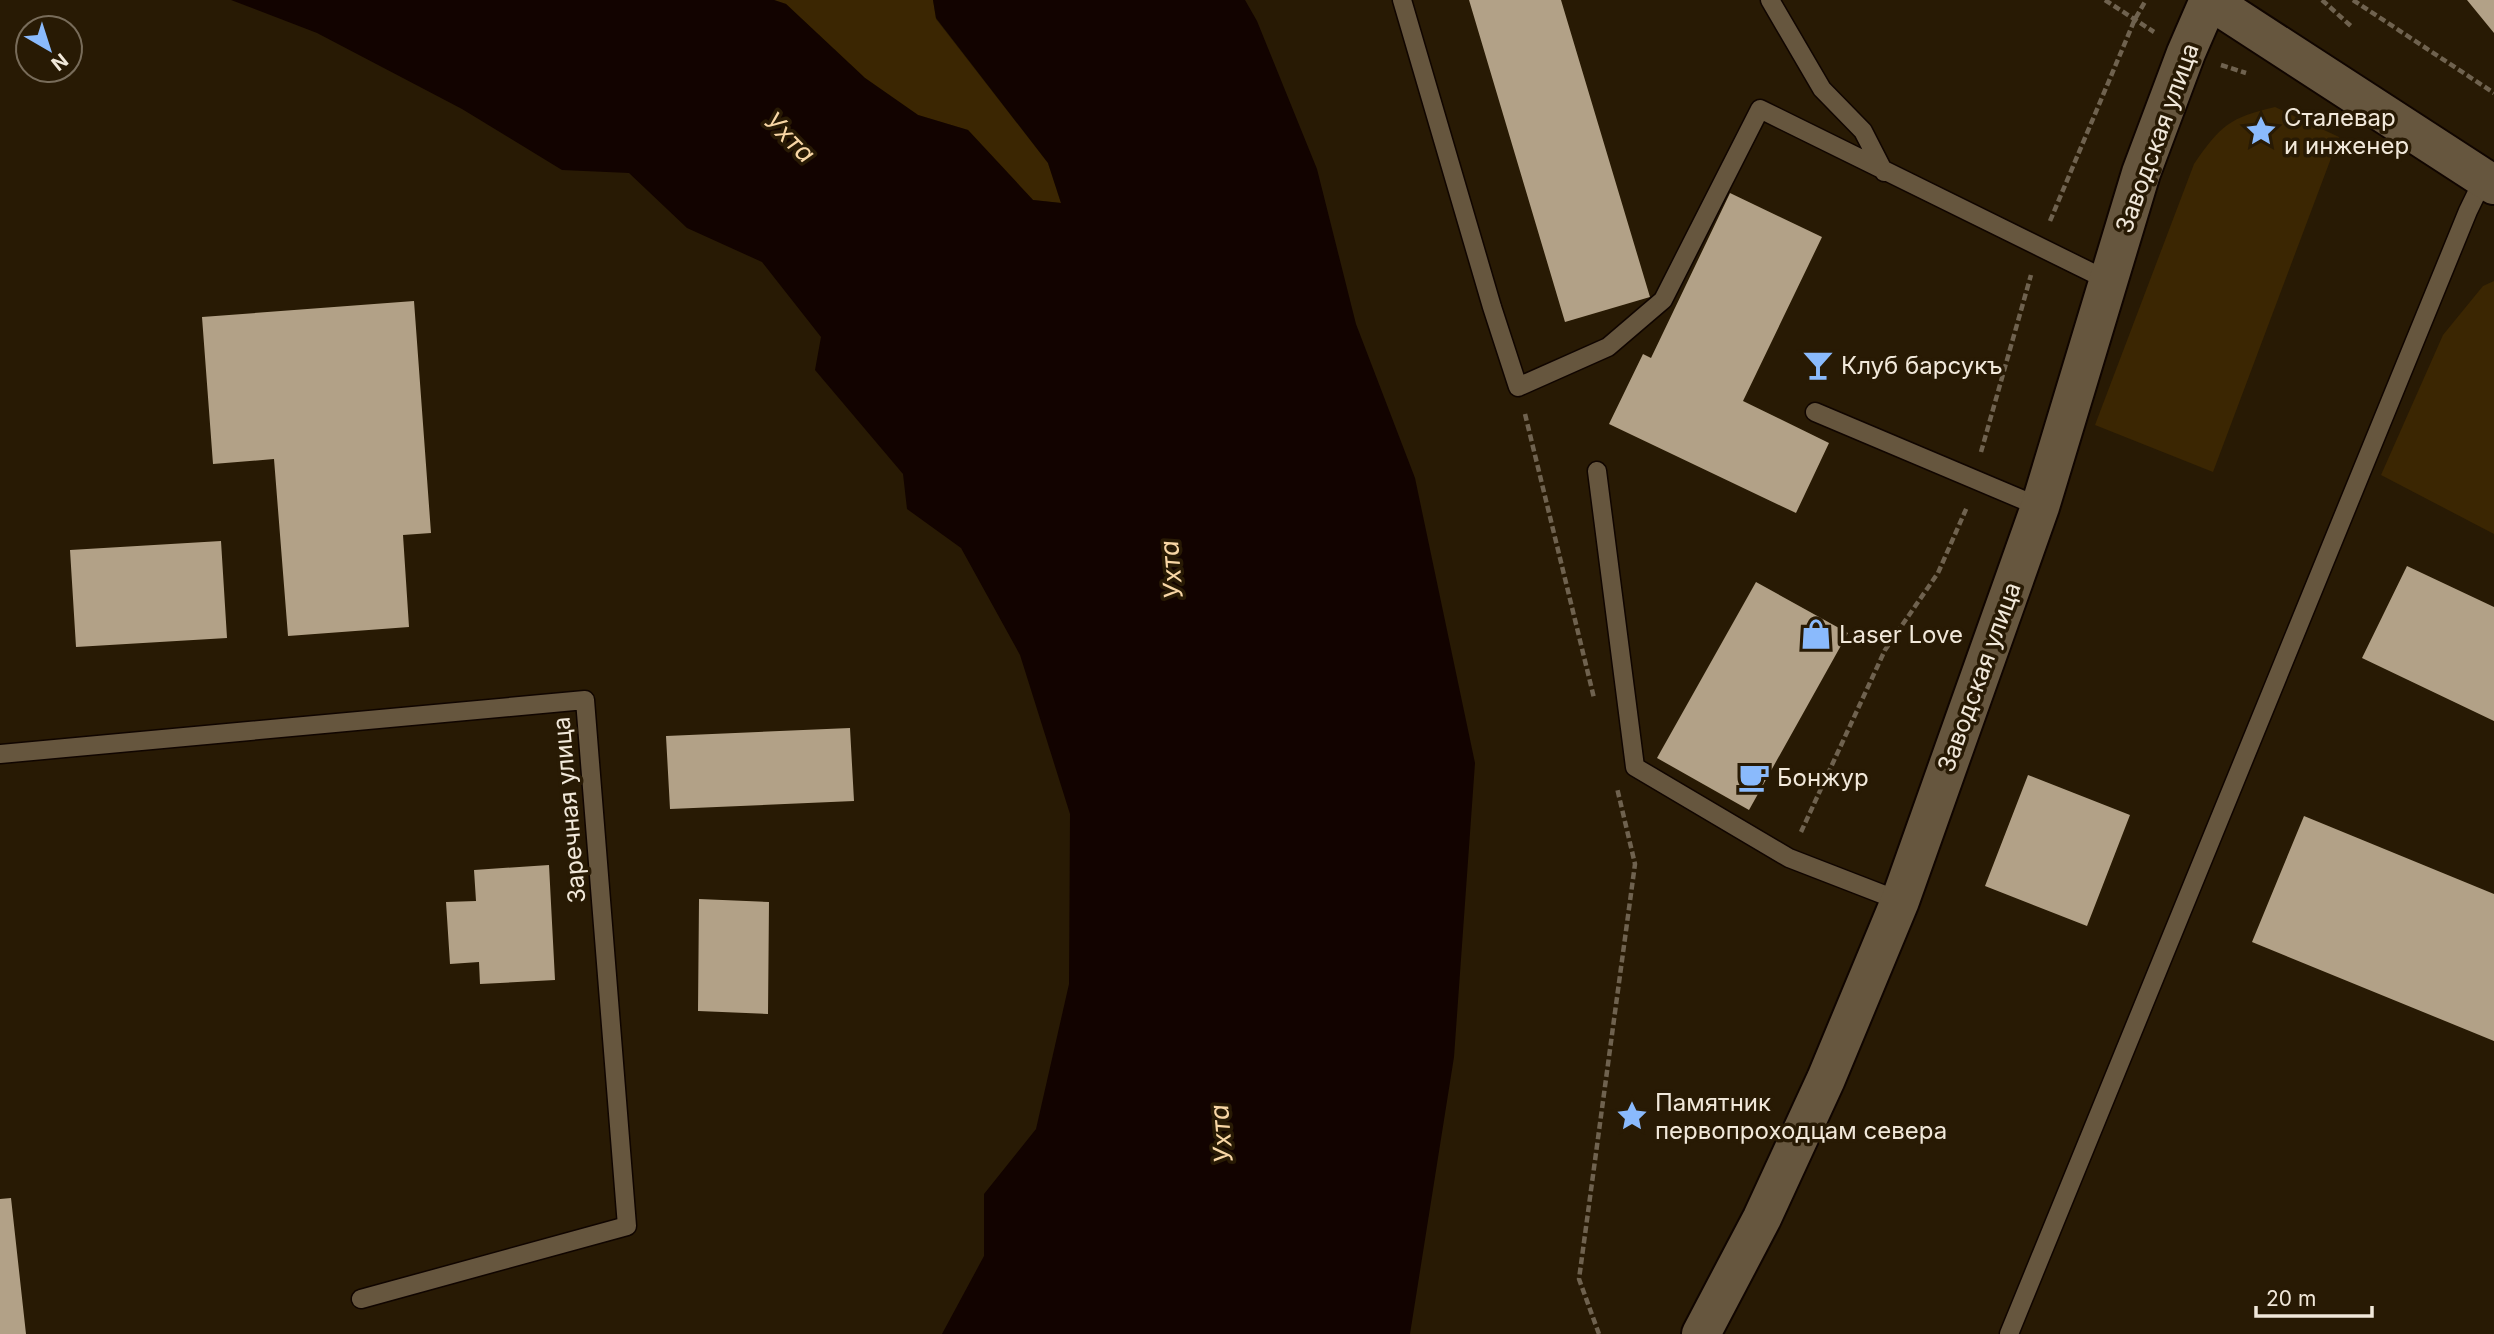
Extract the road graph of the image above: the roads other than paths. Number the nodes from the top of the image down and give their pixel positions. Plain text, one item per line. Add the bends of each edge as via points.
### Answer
1 (1402, 0) edge
2 (1770, 0) edge
3 (2209, 0) edge
4 (1884, 172) junction
5 (2489, 181) edge
6 (2109, 281) junction
7 (1815, 412) dead end
8 (1597, 471) dead end
9 (2039, 507) junction
10 (0, 754) edge
11 (1900, 901) junction
12 (361, 1299) dead end
13 (1701, 1334) edge
14 (2009, 1334) edge

1 - 4 lane via 1518,387 1608,347 1663,300 1760,109
2 - 4 lane via 1822,89 1863,131
3 - 5 street
3 - 6 street, Заводская улица via 2141,173
4 - 6 lane
5 - 14 lane via 2462,224
6 - 9 street, Заводская улица
7 - 9 lane
8 - 11 lane via 1635,767 1788,858
9 - 11 street, Заводская улица
10 - 12 lane, Заречная улица via 585,700 627,1226
11 - 13 street, Заводская улица via 1803,1130

